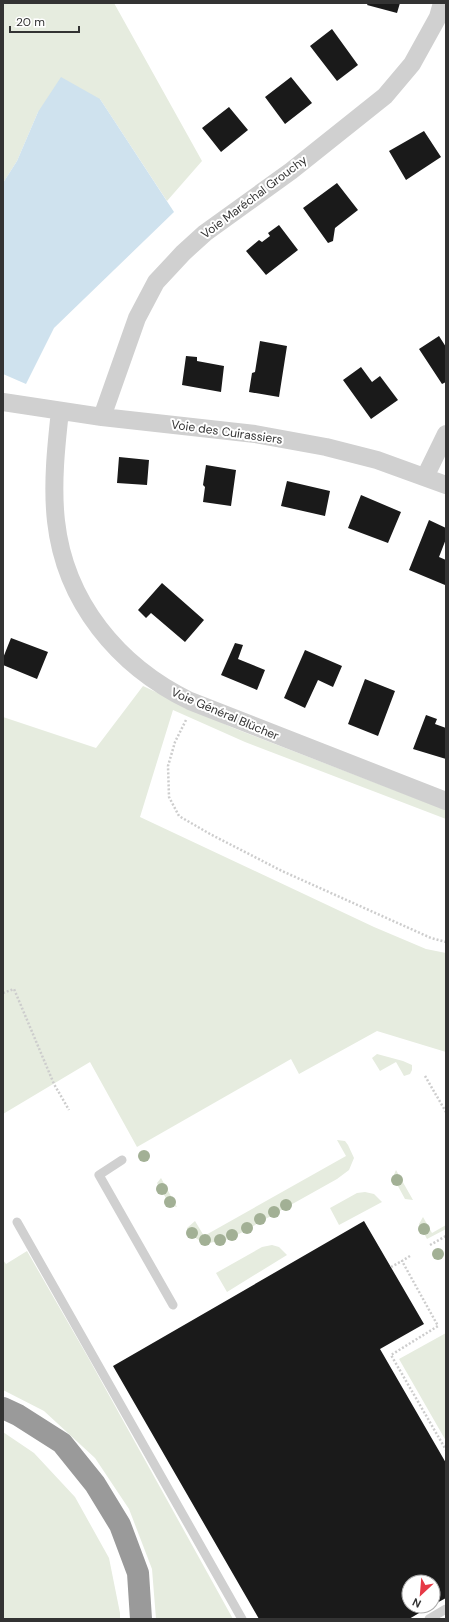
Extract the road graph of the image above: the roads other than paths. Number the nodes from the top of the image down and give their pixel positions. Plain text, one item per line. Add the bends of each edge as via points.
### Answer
1 (442, 3) edge
2 (3, 402) edge
3 (60, 411) junction
4 (102, 417) junction
5 (446, 434) edge
6 (424, 477) junction
7 (446, 485) edge
8 (446, 801) edge
9 (122, 1160) dead end
10 (17, 1222) dead end
11 (173, 1305) dead end
12 (3, 1408) edge
13 (446, 1609) edge
14 (141, 1619) edge
15 (242, 1619) edge
16 (429, 1619) edge

1 - 4 street, Voie Maréchal Grouchy via 438,17 412,64 385,96 205,233 156,282 137,318
2 - 3 street, Voie des Cuirassiers
3 - 4 street, Voie des Cuirassiers
3 - 8 street, Voie Général Blücher via 55,460 56,520 61,548 80,598 111,644 151,679 190,701
4 - 6 street, Voie des Cuirassiers via 255,434 377,460
5 - 6 street
6 - 7 street, Voie des Cuirassiers
9 - 11 lane via 99,1175
10 - 15 lane
12 - 14 highway via 62,1443 95,1484 120,1525 138,1573
13 - 16 lane

